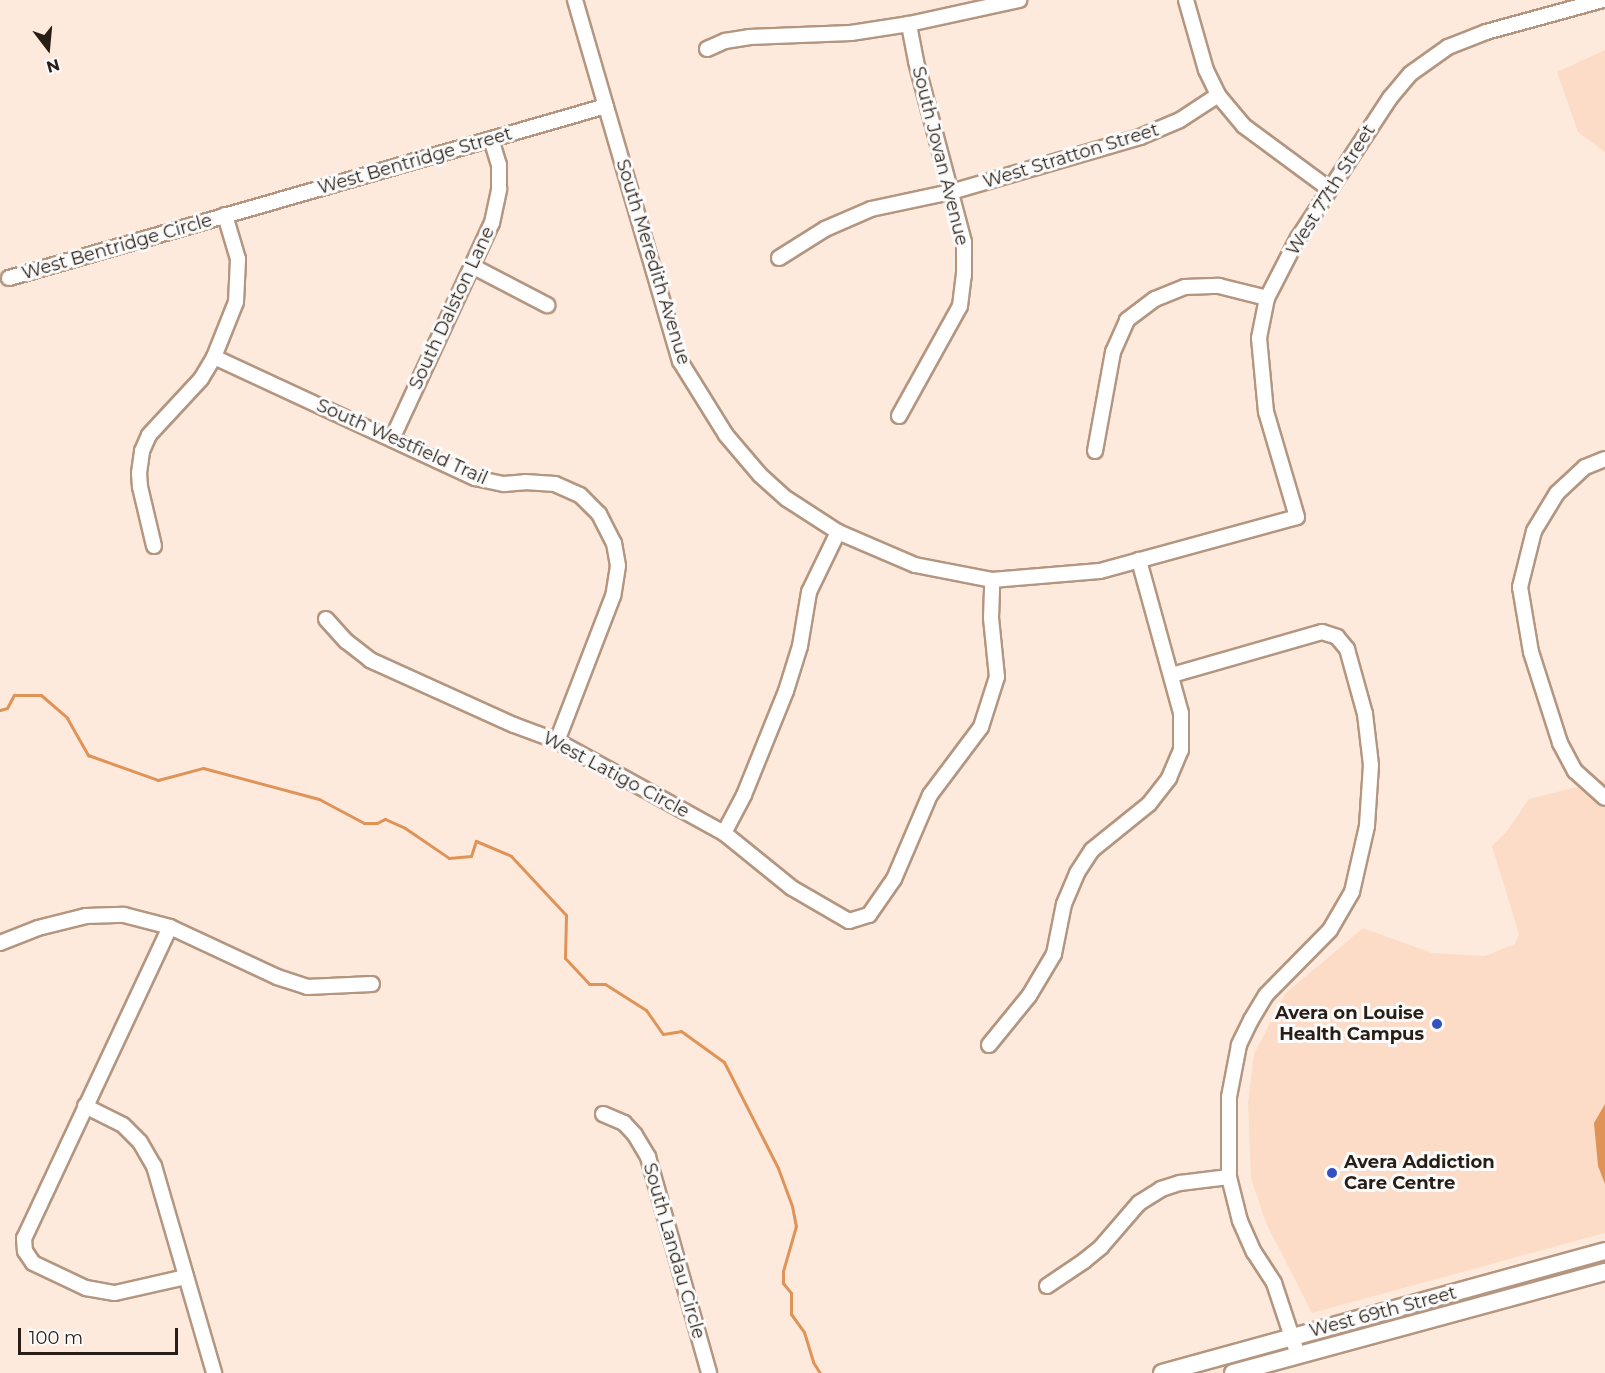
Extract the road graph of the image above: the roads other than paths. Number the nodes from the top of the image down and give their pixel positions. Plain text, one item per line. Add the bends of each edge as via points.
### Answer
1 (575, 0) edge
2 (1019, 0) edge
3 (1186, 0) edge
4 (1604, 0) edge
5 (909, 24) junction
6 (707, 49) dead end
7 (1218, 95) junction
8 (606, 106) junction
9 (491, 139) junction
10 (1329, 189) junction
11 (951, 192) junction
12 (225, 215) junction
13 (779, 258) dead end
14 (472, 266) junction
15 (9, 278) dead end
16 (1267, 298) junction
17 (547, 305) dead end
18 (214, 357) junction
19 (899, 416) dead end
20 (392, 439) junction
21 (1095, 451) dead end
22 (1605, 459) edge
23 (1297, 517) joint
24 (838, 532) junction
25 (153, 546) dead end
26 (1138, 560) junction
27 (992, 580) junction
28 (326, 619) dead end
29 (1172, 675) junction
30 (557, 741) junction
31 (1605, 798) edge
32 (724, 832) junction
33 (170, 927) junction
34 (0, 943) edge
35 (372, 984) dead end
36 (988, 1045) dead end
37 (85, 1106) junction
38 (603, 1114) dead end
39 (1229, 1177) junction
40 (1605, 1251) edge
41 (1605, 1272) edge
42 (186, 1277) junction
43 (1047, 1286) dead end
44 (1293, 1337) junction
45 (1298, 1355) junction
46 (214, 1373) edge
47 (709, 1373) edge
48 (1162, 1373) edge
49 (1233, 1373) edge

1 - 8 street, South Meredith Avenue
2 - 5 street
3 - 7 street via 1206,70
4 - 10 street, West 77th Street via 1486,32 1448,47 1410,74 1389,98
5 - 6 street via 851,33 748,37
5 - 11 street, South Jovan Avenue
7 - 10 street via 1244,126
7 - 11 street, West Stratton Street via 1180,120 1140,137
8 - 9 street, West Bentridge Street
8 - 24 street, South Meredith Avenue via 680,361 726,435 760,475 787,499
9 - 12 street, West Bentridge Street
9 - 14 street, South Dalston Lane via 499,165 499,189 492,223
10 - 16 street, West 77th Street
11 - 13 street, West Stratton Street via 871,209 825,229
11 - 19 street, South Jovan Avenue via 964,242 960,306
12 - 15 street, West Bentridge Circle
12 - 18 street via 238,259 239,278 236,302
14 - 17 street
14 - 20 street, South Dalston Lane
16 - 21 street via 1219,286 1185,287 1155,299 1126,320 1113,352
16 - 23 street, West 77th Street via 1259,338 1266,412
18 - 20 street, South Westfield Trail
18 - 25 street via 187,397 149,435 142,451 140,487
20 - 30 street, South Westfield Trail via 475,478 504,484 555,484 580,495 599,514 614,543 618,566 613,596
22 - 31 street via 1585,467 1557,493 1534,531 1520,587 1531,652 1560,743 1575,771
23 - 26 street, South Meredith Avenue
24 - 27 street, South Meredith Avenue via 915,565
24 - 32 street via 809,592 800,646 786,691 744,795
26 - 27 street, South Meredith Avenue via 1090,572
26 - 29 street
27 - 32 street, West Latigo Circle via 997,677 990,704 981,727 930,795 894,879 869,915 849,921 830,911 792,888
28 - 30 street, West Latigo Circle via 370,660
29 - 36 street via 1181,713 1181,750 1169,778 1149,804 1092,850 1064,904 1054,954 1029,996
29 - 39 street via 1322,633 1337,637 1347,649 1365,714 1371,765 1367,825 1352,892 1330,930 1266,995 1239,1045 1229,1098
30 - 32 street, West Latigo Circle
33 - 34 street via 124,915 86,916
33 - 35 street via 307,987
33 - 37 street
37 - 42 street via 123,1125 140,1142 154,1166
37 - 42 street via 24,1238 25,1251 33,1263 86,1288 115,1293
38 - 47 street, South Landau Circle via 624,1123 648,1157
39 - 43 street via 1161,1189 1139,1203 1101,1247
39 - 44 street via 1240,1221 1274,1283
40 - 44 main road, West 69th Street
41 - 45 main road, West 69th Street
42 - 46 street
44 - 45 street
44 - 48 main road, West 69th Street
45 - 49 main road, West 69th Street

